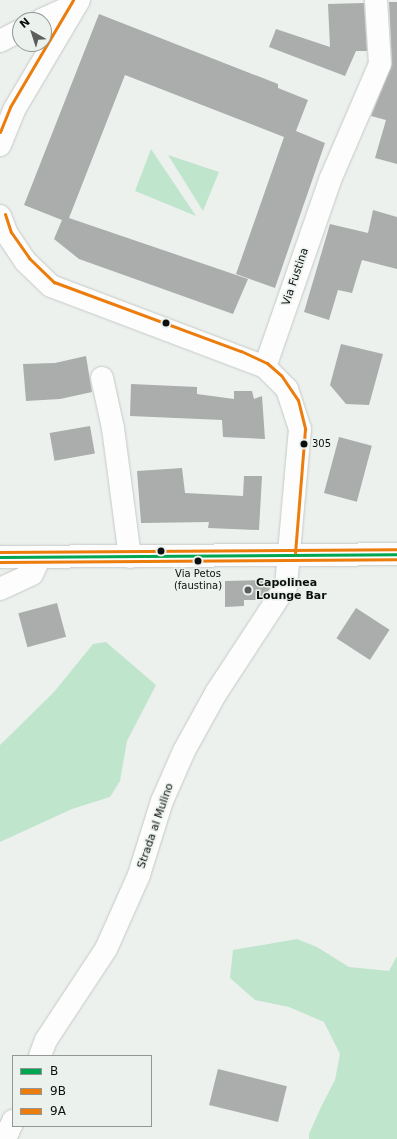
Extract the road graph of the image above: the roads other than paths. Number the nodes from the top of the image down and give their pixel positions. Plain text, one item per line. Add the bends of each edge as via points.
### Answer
1 (376, 0) edge
2 (78, 2) edge
3 (52, 15) edge
4 (12, 35) edge
5 (0, 41) edge
6 (0, 145) edge
7 (0, 216) edge
8 (265, 367) junction
9 (102, 378) dead end
10 (290, 553) junction
11 (397, 554) edge
12 (0, 557) edge
13 (40, 557) junction
14 (130, 557) junction
15 (0, 589) edge
16 (40, 1055) edge
17 (12, 1123) edge
18 (5, 1139) edge

1 - 8 street, Via Fustina via 380,64 330,180
2 - 3 street
2 - 6 street via 14,110
4 - 5 street
7 - 8 street via 7,234 25,261 51,286
8 - 10 street via 286,389 293,402 300,428
9 - 14 street via 113,428
10 - 11 street
10 - 14 street
10 - 16 street, Strada al Mulino via 286,586 216,693 184,751 162,801 139,875 106,949 46,1040
12 - 13 street
13 - 14 street
13 - 15 street via 32,574
17 - 18 street

